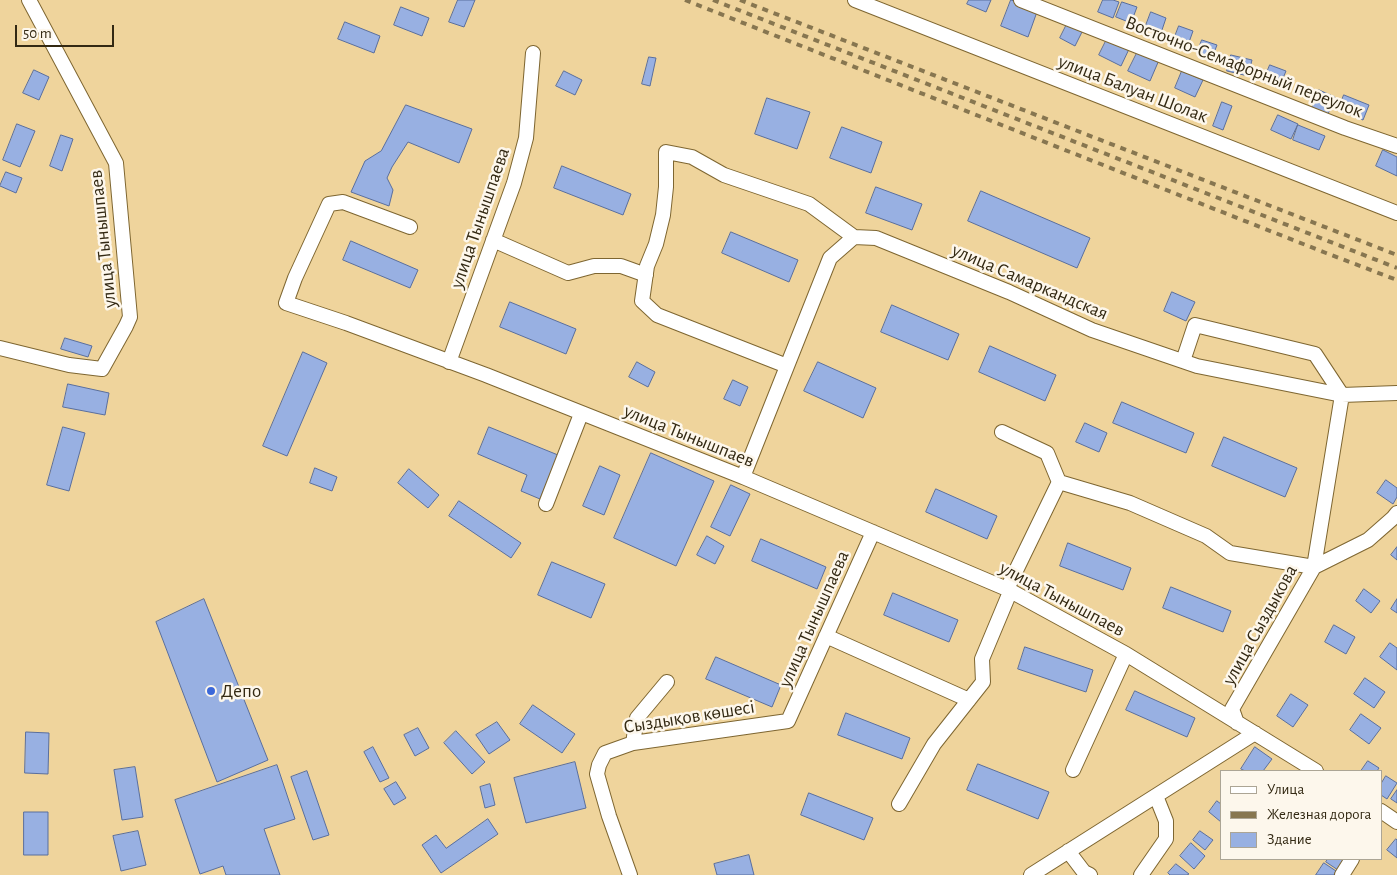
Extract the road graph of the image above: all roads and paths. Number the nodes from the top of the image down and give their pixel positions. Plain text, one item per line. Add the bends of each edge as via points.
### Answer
1 (29, 0) edge
2 (855, 0) edge
3 (1021, 0) edge
4 (533, 53) dead end
5 (1397, 146) edge
6 (1397, 213) edge
7 (410, 227) dead end
8 (854, 237) junction
9 (493, 240) junction
10 (646, 275) junction
11 (0, 348) edge
12 (1183, 361) junction
13 (449, 362) junction
14 (787, 366) junction
15 (1397, 393) edge
16 (1342, 395) junction
17 (581, 414) junction
18 (1002, 432) dead end
19 (743, 477) junction
20 (1059, 482) junction
21 (546, 504) dead end
22 (1397, 513) edge
23 (873, 532) junction
24 (1314, 567) junction
25 (1008, 591) junction
26 (826, 636) junction
27 (1126, 654) junction
28 (667, 682) dead end
29 (969, 700) junction
30 (788, 721) joint
31 (1237, 723) junction
32 (1255, 733) junction
33 (633, 743) junction
34 (1073, 770) dead end
35 (1314, 770) edge
36 (1156, 796) junction
37 (899, 804) dead end
38 (1382, 812) edge
39 (1397, 822) edge
40 (1068, 851) junction
41 (1351, 860) edge
42 (630, 875) edge
43 (1031, 875) edge
44 (1090, 875) edge
45 (1141, 875) edge
46 (1342, 875) edge

1 - 11 street, улица Тынышпаев via 116,163 130,317 102,369 69,365
2 - 6 street, улица Балуан Шолак
3 - 5 street, Восточно-Семафорный переулок
4 - 9 street, улица Тынышпаева via 526,138
7 - 13 street, улица Тынышпаев via 343,202 328,204 286,302
8 - 10 street via 808,204 724,175 692,157 666,152 663,215
8 - 12 street, улица Самаркандская via 876,238 1092,330
8 - 14 street via 830,258
9 - 10 street via 568,273 594,266 621,266
9 - 13 street, улица Тынышпаева
10 - 14 street via 642,301 657,315
12 - 16 street, улица Самаркандская
12 - 16 street via 1195,325 1315,354
13 - 17 street, улица Тынышпаев
14 - 19 street
15 - 16 street, улица Самаркандская
16 - 24 street, улица Сыздыкова
17 - 19 street, улица Тынышпаев
17 - 21 street
18 - 20 street via 1047,453
19 - 23 street, улица Тынышпаев
20 - 24 street via 1130,503 1206,536 1230,554
20 - 25 street
22 - 24 street via 1368,540
23 - 25 street, улица Тынышпаев
23 - 26 street, улица Тынышпаева
24 - 31 street, улица Сыздыкова via 1232,709
25 - 27 street, улица Тынышпаев
25 - 29 street via 982,659 983,682
26 - 29 street
26 - 30 street, улица Тынышпаева
27 - 31 street, улица Тынышпаев
27 - 34 street
28 - 33 street via 637,718
29 - 37 street via 934,744
30 - 33 street, Сыздықов көшесі
31 - 32 street, улица Тынышпаев
32 - 35 street, улица Тынышпаев
32 - 36 street
33 - 42 street, Сыздықов көшесі via 605,753 597,774
36 - 40 street
36 - 45 street via 1166,821 1166,839
38 - 39 street
40 - 43 street
40 - 44 street
41 - 46 street

